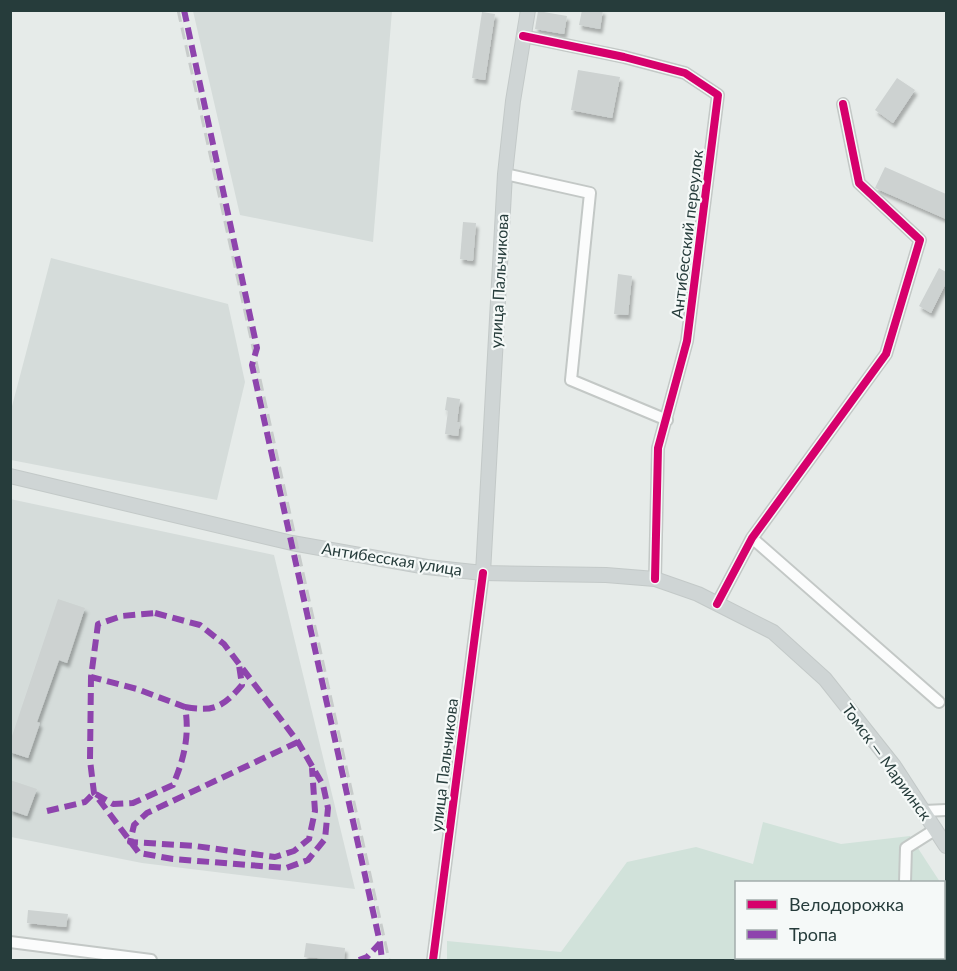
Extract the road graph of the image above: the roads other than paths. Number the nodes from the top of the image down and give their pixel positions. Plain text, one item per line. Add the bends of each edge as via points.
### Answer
1 (528, 10) edge
2 (523, 36) junction
3 (843, 104) dead end
4 (505, 174) junction
5 (667, 420) junction
6 (10, 476) edge
7 (752, 538) junction
8 (483, 573) junction
9 (655, 579) junction
10 (717, 604) junction
11 (825, 679) joint
12 (939, 702) dead end
13 (946, 810) edge
14 (924, 811) junction
15 (936, 829) junction
16 (946, 846) edge
17 (905, 881) edge
18 (10, 942) edge
19 (151, 960) edge
20 (433, 960) edge

1 - 2 main road, улица Пальчикова
2 - 4 main road, улица Пальчикова
2 - 5 street, Антибесский переулок via 686,73 718,95 687,341
3 - 7 street via 859,183 920,240 886,354
4 - 5 street via 590,193 571,380
4 - 8 main road, улица Пальчикова
5 - 9 street, Антибесский переулок via 658,448
6 - 8 main road, Антибесская улица via 292,543
7 - 10 street
7 - 12 street
8 - 9 main road, Антибесская улица
8 - 20 street, улица Пальчикова
9 - 10 main road, Антибесская улица
10 - 11 main road, Антибесская улица via 773,632
11 - 14 main road, Томск — Мариинск
13 - 14 street
14 - 15 main road, Томск — Мариинск
15 - 16 main road, Томск — Мариинск
15 - 17 street via 906,848
18 - 19 street

